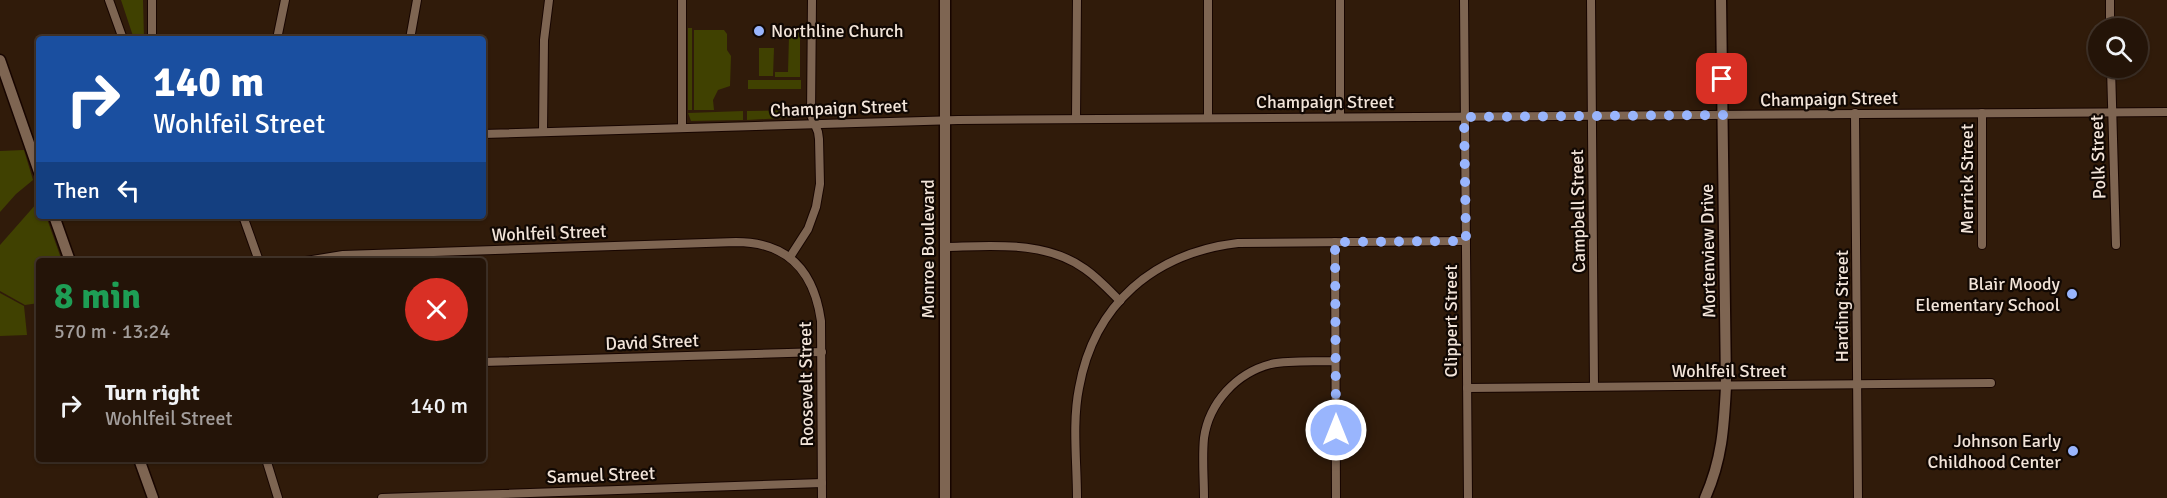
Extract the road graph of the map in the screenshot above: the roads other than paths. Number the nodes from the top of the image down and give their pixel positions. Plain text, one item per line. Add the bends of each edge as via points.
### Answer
1 (109, 0) edge
2 (152, 0) edge
3 (285, 0) edge
4 (417, 0) edge
5 (549, 0) edge
6 (682, 0) edge
7 (812, 0) edge
8 (945, 0) edge
9 (1077, 0) edge
10 (1208, 0) edge
11 (1340, 0) edge
12 (1464, 0) edge
13 (1591, 0) edge
14 (1721, 0) edge
15 (2110, 0) edge
16 (2110, 18) edge
17 (122, 36) edge
18 (152, 36) edge
19 (278, 36) edge
20 (411, 36) edge
21 (0, 60) edge
22 (2111, 78) edge
23 (2112, 112) junction
24 (2167, 112) edge
25 (1855, 113) junction
26 (1982, 113) junction
27 (1723, 115) junction
28 (1592, 116) junction
29 (1340, 117) junction
30 (1464, 117) junction
31 (1076, 118) junction
32 (1208, 118) junction
33 (945, 120) junction
34 (814, 124) junction
35 (682, 128) junction
36 (543, 132) junction
37 (486, 134) edge
38 (36, 152) edge
39 (55, 219) edge
40 (244, 219) edge
41 (1466, 241) junction
42 (1335, 242) junction
43 (1982, 245) dead end
44 (2116, 245) dead end
45 (945, 247) junction
46 (790, 257) junction
47 (69, 258) edge
48 (258, 258) edge
49 (330, 258) edge
50 (1120, 301) junction
51 (822, 352) junction
52 (1335, 361) junction
53 (486, 362) edge
54 (1991, 383) dead end
55 (1857, 384) junction
56 (1594, 386) junction
57 (1726, 386) junction
58 (1467, 388) junction
59 (140, 462) edge
60 (267, 462) edge
61 (822, 483) junction
62 (153, 498) edge
63 (278, 498) edge
64 (382, 498) edge
65 (822, 498) edge
66 (945, 498) edge
67 (1077, 498) edge
68 (1204, 498) edge
69 (1336, 498) edge
70 (1468, 498) edge
71 (1705, 498) edge
72 (1858, 498) edge

1 - 17 street
2 - 18 street
3 - 19 street
4 - 20 street
5 - 36 street via 544,40
6 - 35 street
7 - 34 street
8 - 33 street, Monroe Boulevard
9 - 31 street
10 - 32 street
11 - 29 street
12 - 30 street, Clippert Street
13 - 28 street, Campbell Street
14 - 27 street, Mortenview Drive
15 - 16 street
21 - 38 street
22 - 23 street, Polk Street
23 - 24 street, Champaign Street
23 - 26 street, Champaign Street
23 - 44 street, Polk Street
25 - 26 street, Champaign Street
25 - 27 street, Champaign Street
25 - 55 street, Harding Street
26 - 43 street, Merrick Street
27 - 28 street, Champaign Street
27 - 57 street, Mortenview Drive
28 - 30 street, Champaign Street
28 - 56 street, Campbell Street
29 - 30 street, Champaign Street
29 - 32 street, Champaign Street
30 - 41 street, Clippert Street
31 - 32 street, Champaign Street
31 - 33 street, Champaign Street
33 - 34 street, Champaign Street
33 - 45 street, Monroe Boulevard
34 - 35 street, Champaign Street
34 - 46 street via 819,139 816,207 808,229
35 - 36 street, Champaign Street
36 - 37 street, Champaign Street
39 - 47 street
40 - 48 street
41 - 42 street
41 - 58 street, Clippert Street
42 - 50 street via 1238,243 1201,249 1156,269
42 - 52 street
45 - 50 street via 1036,248 1062,256 1085,268
45 - 66 street, Monroe Boulevard
46 - 49 street, Wohlfeil Street via 759,244 736,242
46 - 51 street, Roosevelt Street via 803,271 818,300
50 - 67 street via 1097,332 1078,390
51 - 53 street, David Street
51 - 61 street, Roosevelt Street
52 - 68 street via 1270,364 1230,387 1211,414 1206,431
52 - 69 street
54 - 55 street, Wohlfeil Street
55 - 57 street, Wohlfeil Street
55 - 72 street, Harding Street
56 - 57 street, Wohlfeil Street
56 - 58 street, Wohlfeil Street
57 - 71 street, Mortenview Drive via 1722,450
58 - 70 street, Clippert Street
59 - 62 street
60 - 63 street
61 - 64 street, Samuel Street
61 - 65 street, Roosevelt Street

